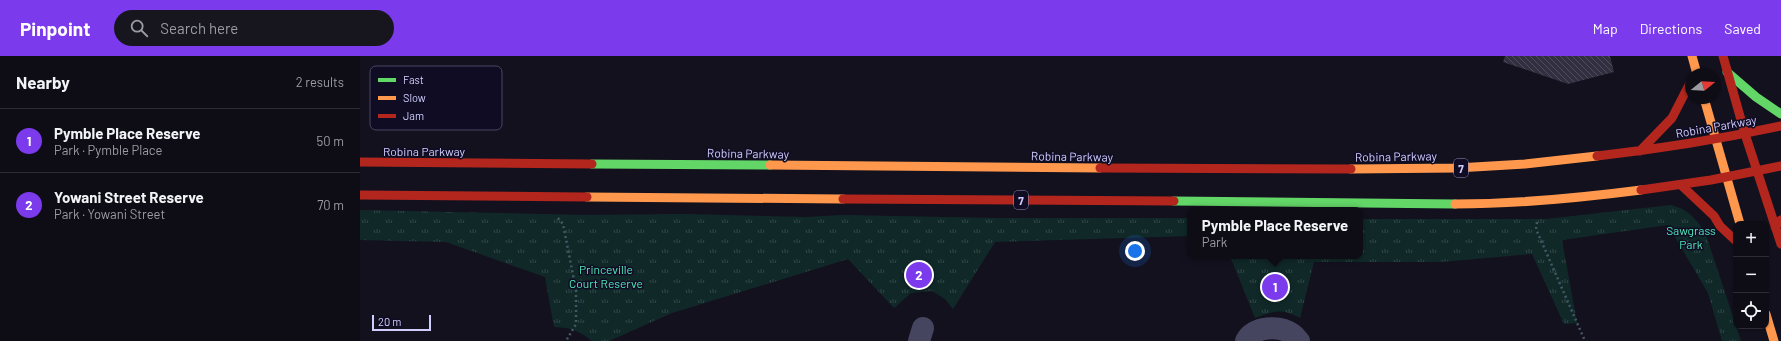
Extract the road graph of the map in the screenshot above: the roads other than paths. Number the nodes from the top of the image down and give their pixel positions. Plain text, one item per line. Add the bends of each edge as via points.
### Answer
1 (1692, 56) edge
2 (1722, 56) edge
3 (1695, 68) edge
4 (1727, 72) junction
5 (1685, 93) edge
6 (1706, 104) edge
7 (1781, 114) edge
8 (1781, 126) edge
9 (1745, 134) junction
10 (1715, 139) junction
11 (1640, 150) junction
12 (360, 162) edge
13 (1781, 166) edge
14 (1757, 172) junction
15 (1726, 177) junction
16 (1680, 185) junction
17 (360, 195) edge
18 (1739, 221) edge
19 (1778, 224) edge
20 (1733, 238) edge
21 (1781, 244) edge
22 (1769, 324) edge
23 (1246, 341) edge
24 (1299, 341) edge
25 (1774, 341) edge

1 - 3 main road
2 - 4 main road
4 - 7 main road
4 - 9 main road
5 - 11 main road via 1672,118
6 - 10 main road
8 - 9 main road, Robina Parkway / 7
9 - 10 main road, Robina Parkway / 7
9 - 14 main road
10 - 11 main road, Robina Parkway / 7
10 - 15 main road
11 - 12 main road, Robina Parkway / 7 via 1493,166 1298,170
13 - 14 main road, 7
14 - 15 main road, 7
14 - 19 main road
15 - 16 main road, 7
15 - 18 main road
16 - 17 main road, 7 via 1570,200 1500,204
16 - 20 main road via 1714,216
19 - 21 main road
22 - 25 main road
23 - 24 street via 1255,332 1268,328 1281,329

